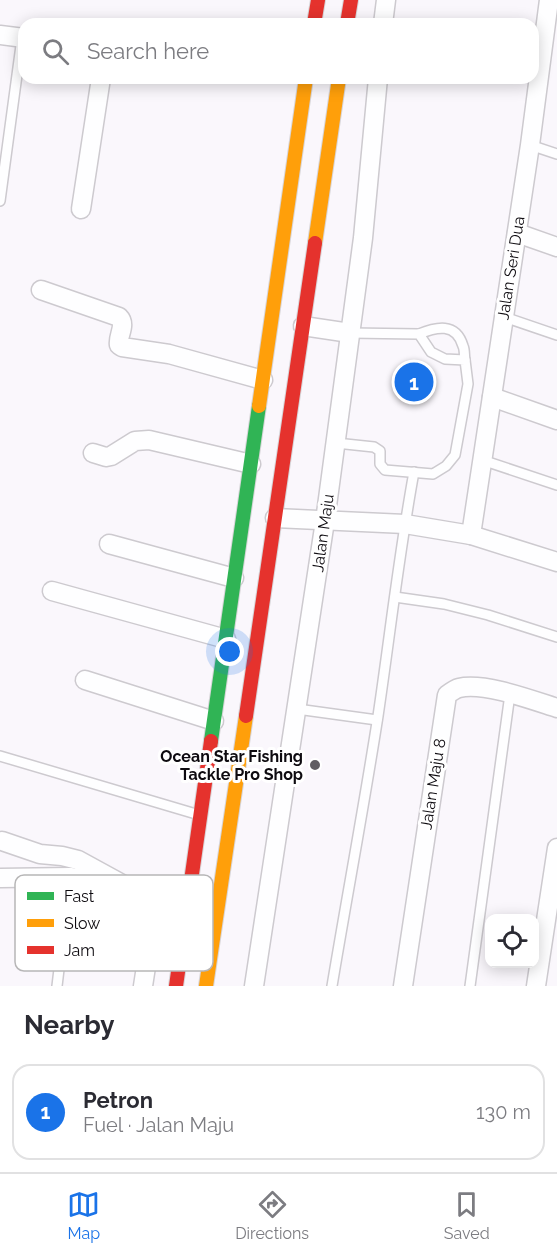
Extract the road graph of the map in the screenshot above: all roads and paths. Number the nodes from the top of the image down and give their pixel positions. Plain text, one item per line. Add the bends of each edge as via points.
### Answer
1 (318, 0) edge
2 (351, 0) edge
3 (386, 0) edge
4 (549, 0) edge
5 (315, 18) edge
6 (348, 18) edge
7 (384, 18) edge
8 (0, 35) edge
9 (18, 37) edge
10 (549, 57) edge
11 (18, 73) edge
12 (100, 84) edge
13 (305, 84) edge
14 (338, 84) edge
15 (377, 84) edge
16 (530, 145) junction
17 (557, 154) edge
18 (0, 201) edge
19 (81, 209) dead end
20 (517, 233) junction
21 (557, 247) edge
22 (41, 290) dead end
23 (504, 317) junction
24 (303, 326) junction
25 (350, 333) junction
26 (419, 334) junction
27 (557, 335) edge
28 (465, 360) junction
29 (263, 380) junction
30 (492, 397) junction
31 (557, 420) edge
32 (336, 443) junction
33 (93, 453) dead end
34 (482, 460) junction
35 (251, 461) junction
36 (414, 472) junction
37 (557, 485) edge
38 (263, 514) junction
39 (326, 521) junction
40 (405, 524) junction
41 (471, 535) junction
42 (109, 544) dead end
43 (557, 562) edge
44 (236, 569) junction
45 (52, 591) dead end
46 (395, 597) junction
47 (557, 637) edge
48 (226, 639) junction
49 (85, 680) dead end
50 (510, 694) junction
51 (557, 708) edge
52 (297, 709) junction
53 (377, 720) junction
54 (214, 722) junction
55 (0, 756) edge
56 (200, 815) junction
57 (1, 843) edge
58 (557, 848) edge
59 (105, 875) edge
60 (192, 875) edge
61 (0, 878) edge
62 (15, 878) edge
63 (213, 928) edge
64 (59, 971) edge
65 (145, 971) edge
66 (178, 971) edge
67 (208, 971) edge
68 (57, 986) edge
69 (143, 986) edge
70 (176, 986) edge
71 (206, 986) edge
72 (254, 986) edge
73 (332, 986) edge
74 (403, 986) edge
75 (470, 986) edge
76 (536, 986) edge

1 - 5 main road
2 - 6 main road
3 - 7 street
4 - 10 street, Jalan Seri Dua
8 - 9 street
10 - 16 street, Jalan Seri Dua
11 - 18 lane
12 - 19 street
13 - 29 main road
14 - 24 main road
15 - 25 street, Jalan Maju
16 - 17 lane
16 - 20 street, Jalan Seri Dua
20 - 21 street
20 - 23 street, Jalan Seri Dua
22 - 29 street via 119,317 123,323 118,342 122,348 169,354
23 - 27 lane
23 - 30 street, Jalan Seri Dua
24 - 25 street
24 - 38 main road
25 - 26 lane
25 - 32 street, Jalan Maju
26 - 28 lane via 430,352 445,359
26 - 28 lane via 435,327 456,333 463,344
28 - 36 lane via 468,384 455,455 433,474
29 - 35 main road
30 - 31 street
30 - 34 street, Jalan Seri Dua
32 - 36 lane via 374,447 380,451 380,464 385,470
32 - 39 street, Jalan Maju
33 - 35 street via 111,456 135,441 149,440
34 - 37 lane
34 - 41 street, Jalan Seri Dua
35 - 38 main road via 254,495
35 - 44 main road
36 - 40 lane
38 - 39 street
38 - 44 main road via 251,524
38 - 63 main road
39 - 40 street
39 - 52 street, Jalan Maju
40 - 41 street
40 - 46 lane
41 - 43 street
42 - 44 street
44 - 48 main road
45 - 48 street
46 - 47 lane via 444,604
46 - 53 lane
48 - 54 main road
49 - 54 street
50 - 51 street, Jalan Maju 8
50 - 74 street, Jalan Maju 8 via 478,687 458,688 447,695
50 - 75 lane
52 - 53 lane
52 - 72 street, Jalan Maju
53 - 73 lane
54 - 56 main road
55 - 56 lane
56 - 60 main road
57 - 59 street via 78,860
58 - 76 street
61 - 62 street
64 - 68 lane
65 - 69 street
66 - 70 main road
67 - 71 main road

